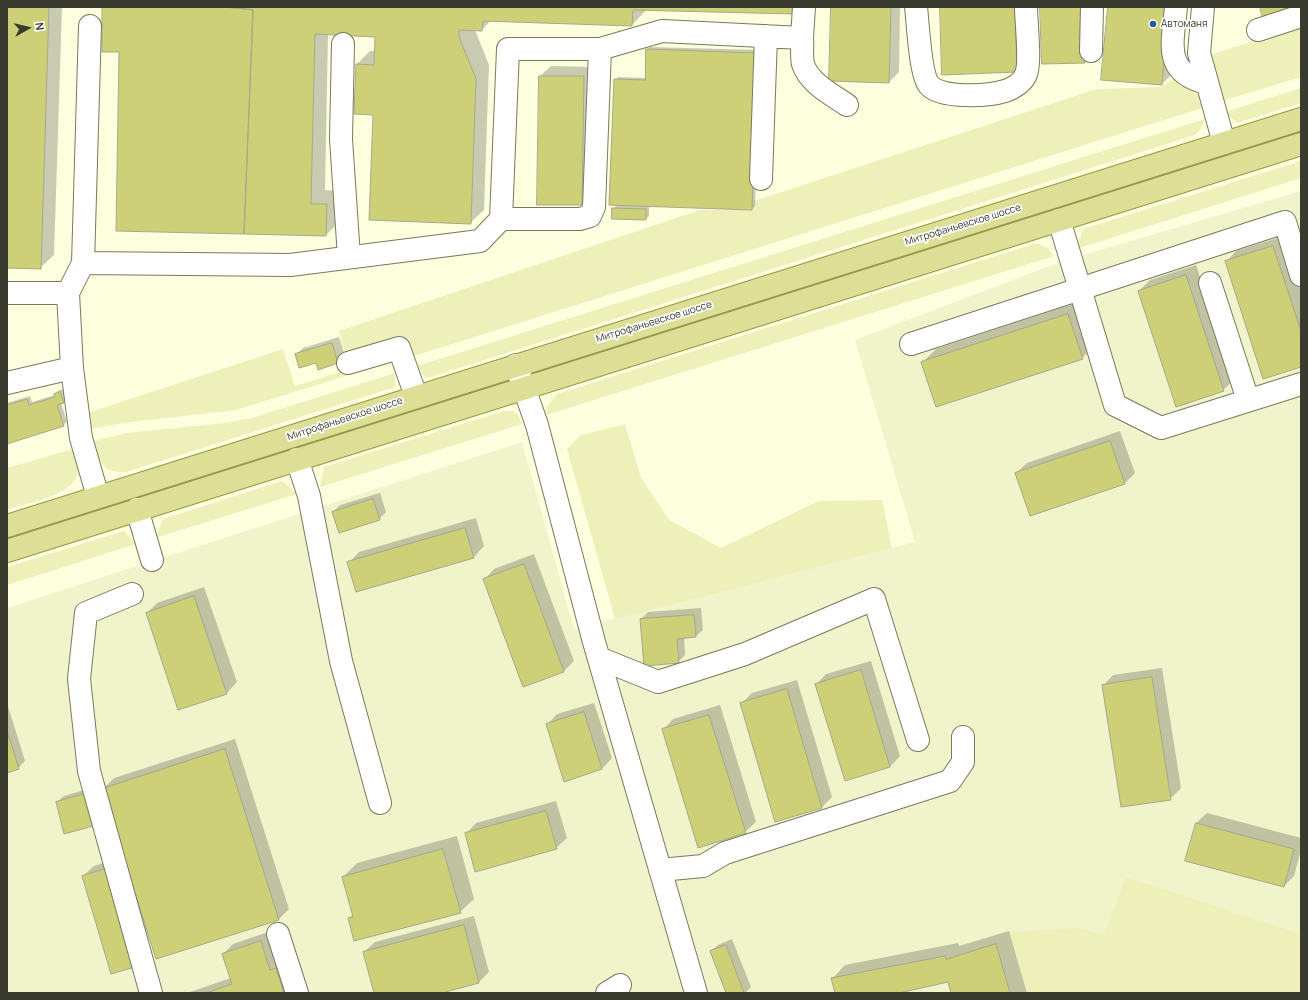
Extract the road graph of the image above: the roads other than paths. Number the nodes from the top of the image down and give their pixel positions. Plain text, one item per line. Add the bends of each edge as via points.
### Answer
1 (804, 7) edge
2 (916, 7) edge
3 (1026, 7) edge
4 (1092, 7) edge
5 (1176, 7) edge
6 (1203, 7) edge
7 (1301, 16) edge
8 (90, 26) dead end
9 (1258, 30) dead end
10 (766, 36) junction
11 (802, 38) junction
12 (342, 44) dead end
13 (600, 49) junction
14 (1091, 51) dead end
15 (1207, 83) junction
16 (846, 105) dead end
17 (1301, 118) edge
18 (1224, 143) junction
19 (1301, 144) edge
20 (762, 178) dead end
21 (501, 219) junction
22 (1059, 220) junction
23 (349, 257) junction
24 (83, 263) junction
25 (1301, 275) edge
26 (1210, 283) dead end
27 (1080, 289) junction
28 (7, 293) edge
29 (68, 293) junction
30 (911, 344) dead end
31 (348, 363) dead end
32 (516, 365) junction
33 (72, 368) junction
34 (7, 383) edge
35 (1301, 384) edge
36 (523, 388) junction
37 (416, 396) junction
38 (1248, 400) junction
39 (297, 459) junction
40 (98, 497) junction
41 (137, 510) junction
42 (7, 526) edge
43 (7, 551) edge
44 (152, 560) dead end
45 (132, 594) dead end
46 (599, 658) junction
47 (962, 737) dead end
48 (918, 740) dead end
49 (380, 803) dead end
50 (660, 870) junction
51 (278, 934) dead end
52 (151, 993) edge
53 (296, 993) edge
54 (696, 993) edge

1 - 11 street
2 - 3 street via 923,70 929,85 941,93 957,96 1005,91 1018,85 1026,74
4 - 14 street
5 - 15 street via 1173,59 1183,74
6 - 15 street via 1199,53
7 - 9 street
8 - 24 street
10 - 11 street
10 - 13 street via 662,31
10 - 20 street
11 - 16 street via 803,62 807,74
12 - 23 street via 341,139
13 - 21 street via 594,207 590,216
13 - 21 street via 508,49
15 - 18 street
17 - 18 main road, Митрофаньевское шоссе
18 - 32 main road, Митрофаньевское шоссе
19 - 22 main road
21 - 23 street via 480,241
22 - 27 street
22 - 36 main road
23 - 24 street via 290,265
24 - 29 street
25 - 27 street via 1285,222
26 - 38 street
27 - 30 street
27 - 38 street via 1115,405 1161,428
28 - 29 street
29 - 33 street
31 - 37 street via 399,348
32 - 36 street
32 - 37 main road, Митрофаньевское шоссе
33 - 34 street
33 - 40 street via 81,438
35 - 38 street
36 - 39 main road
36 - 46 street via 537,428
37 - 40 main road, Митрофаньевское шоссе
39 - 41 main road
39 - 49 street via 309,496 341,661
40 - 42 main road, Митрофаньевское шоссе
41 - 43 main road
41 - 44 street
45 - 52 street via 86,613 79,679 89,771
46 - 48 street via 658,682 745,654 874,599
46 - 50 street
47 - 50 street via 963,762 950,781 725,853 703,866
50 - 54 street
51 - 53 street

